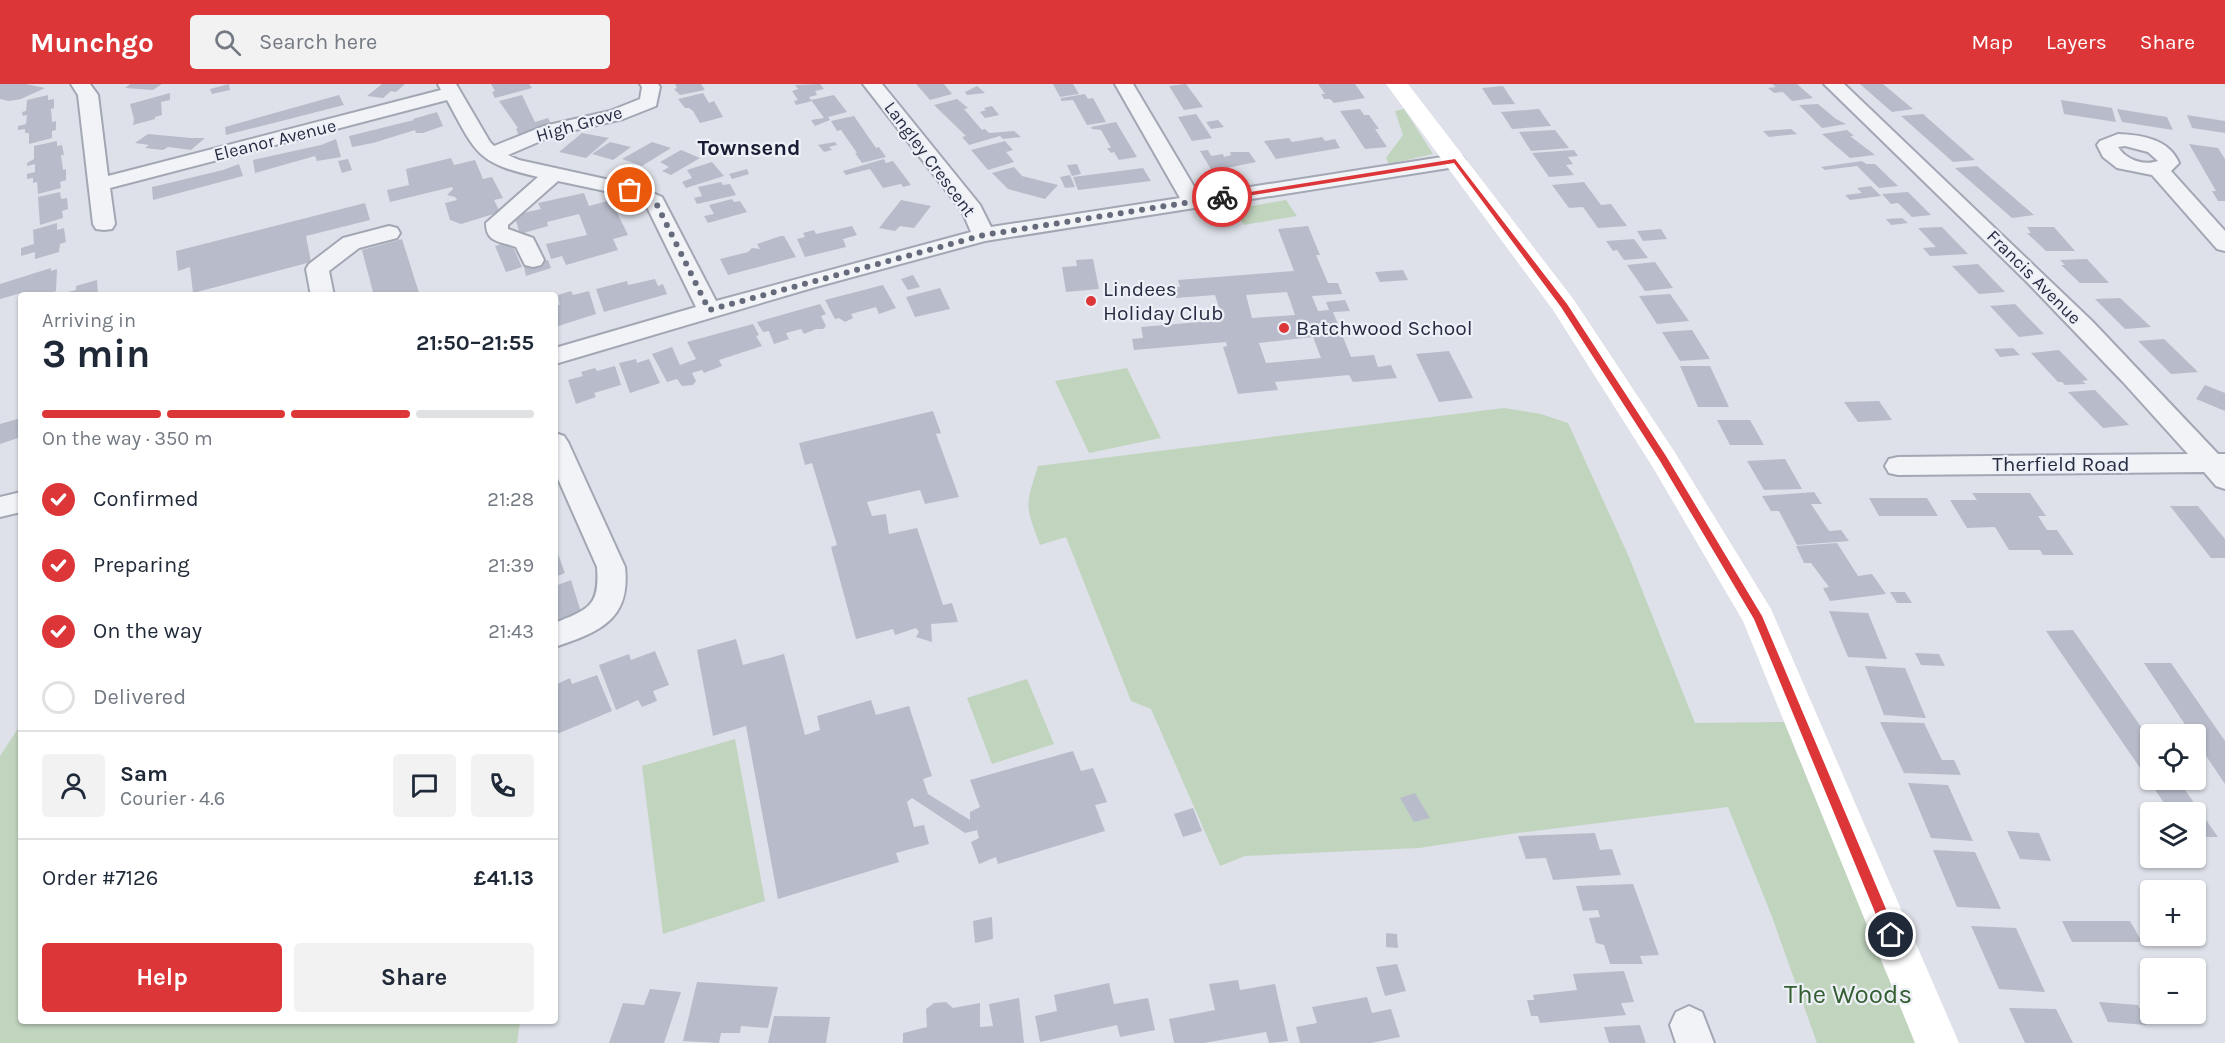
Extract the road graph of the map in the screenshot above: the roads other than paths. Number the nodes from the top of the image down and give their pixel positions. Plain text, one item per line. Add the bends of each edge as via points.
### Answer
1 (80, 84) edge
2 (872, 84) edge
3 (1124, 84) edge
4 (1397, 84) edge
5 (1833, 84) edge
6 (450, 89) edge
7 (654, 99) edge
8 (492, 154) junction
9 (1455, 161) junction
10 (2158, 169) dead end
11 (554, 174) junction
12 (98, 185) junction
13 (1193, 202) junction
14 (104, 224) dead end
15 (389, 233) dead end
16 (984, 235) junction
17 (2225, 244) edge
18 (533, 260) dead end
19 (323, 292) edge
20 (709, 310) junction
21 (558, 355) edge
22 (558, 449) edge
23 (1898, 466) dead end
24 (2220, 469) edge
25 (18, 503) edge
26 (0, 507) edge
27 (558, 634) edge
28 (1937, 1043) edge

1 - 12 street via 88,95
2 - 16 street, Langley Crescent via 972,210
3 - 13 street
4 - 9 street
5 - 24 street, Francis Avenue via 2019,260
6 - 8 street via 482,146
6 - 12 street, Eleanor Avenue
7 - 8 street, High Grove via 616,115 551,130
8 - 11 street via 513,165
9 - 13 street
9 - 28 street via 1564,306 1759,618
10 - 17 street
11 - 18 street via 497,223 497,233 525,243
11 - 20 street via 630,190 655,201
12 - 14 street
13 - 16 street
15 - 19 street via 351,243 317,269
16 - 20 street
20 - 21 street
22 - 27 street via 611,567 614,584 598,617
23 - 24 street, Therfield Road
25 - 26 street

